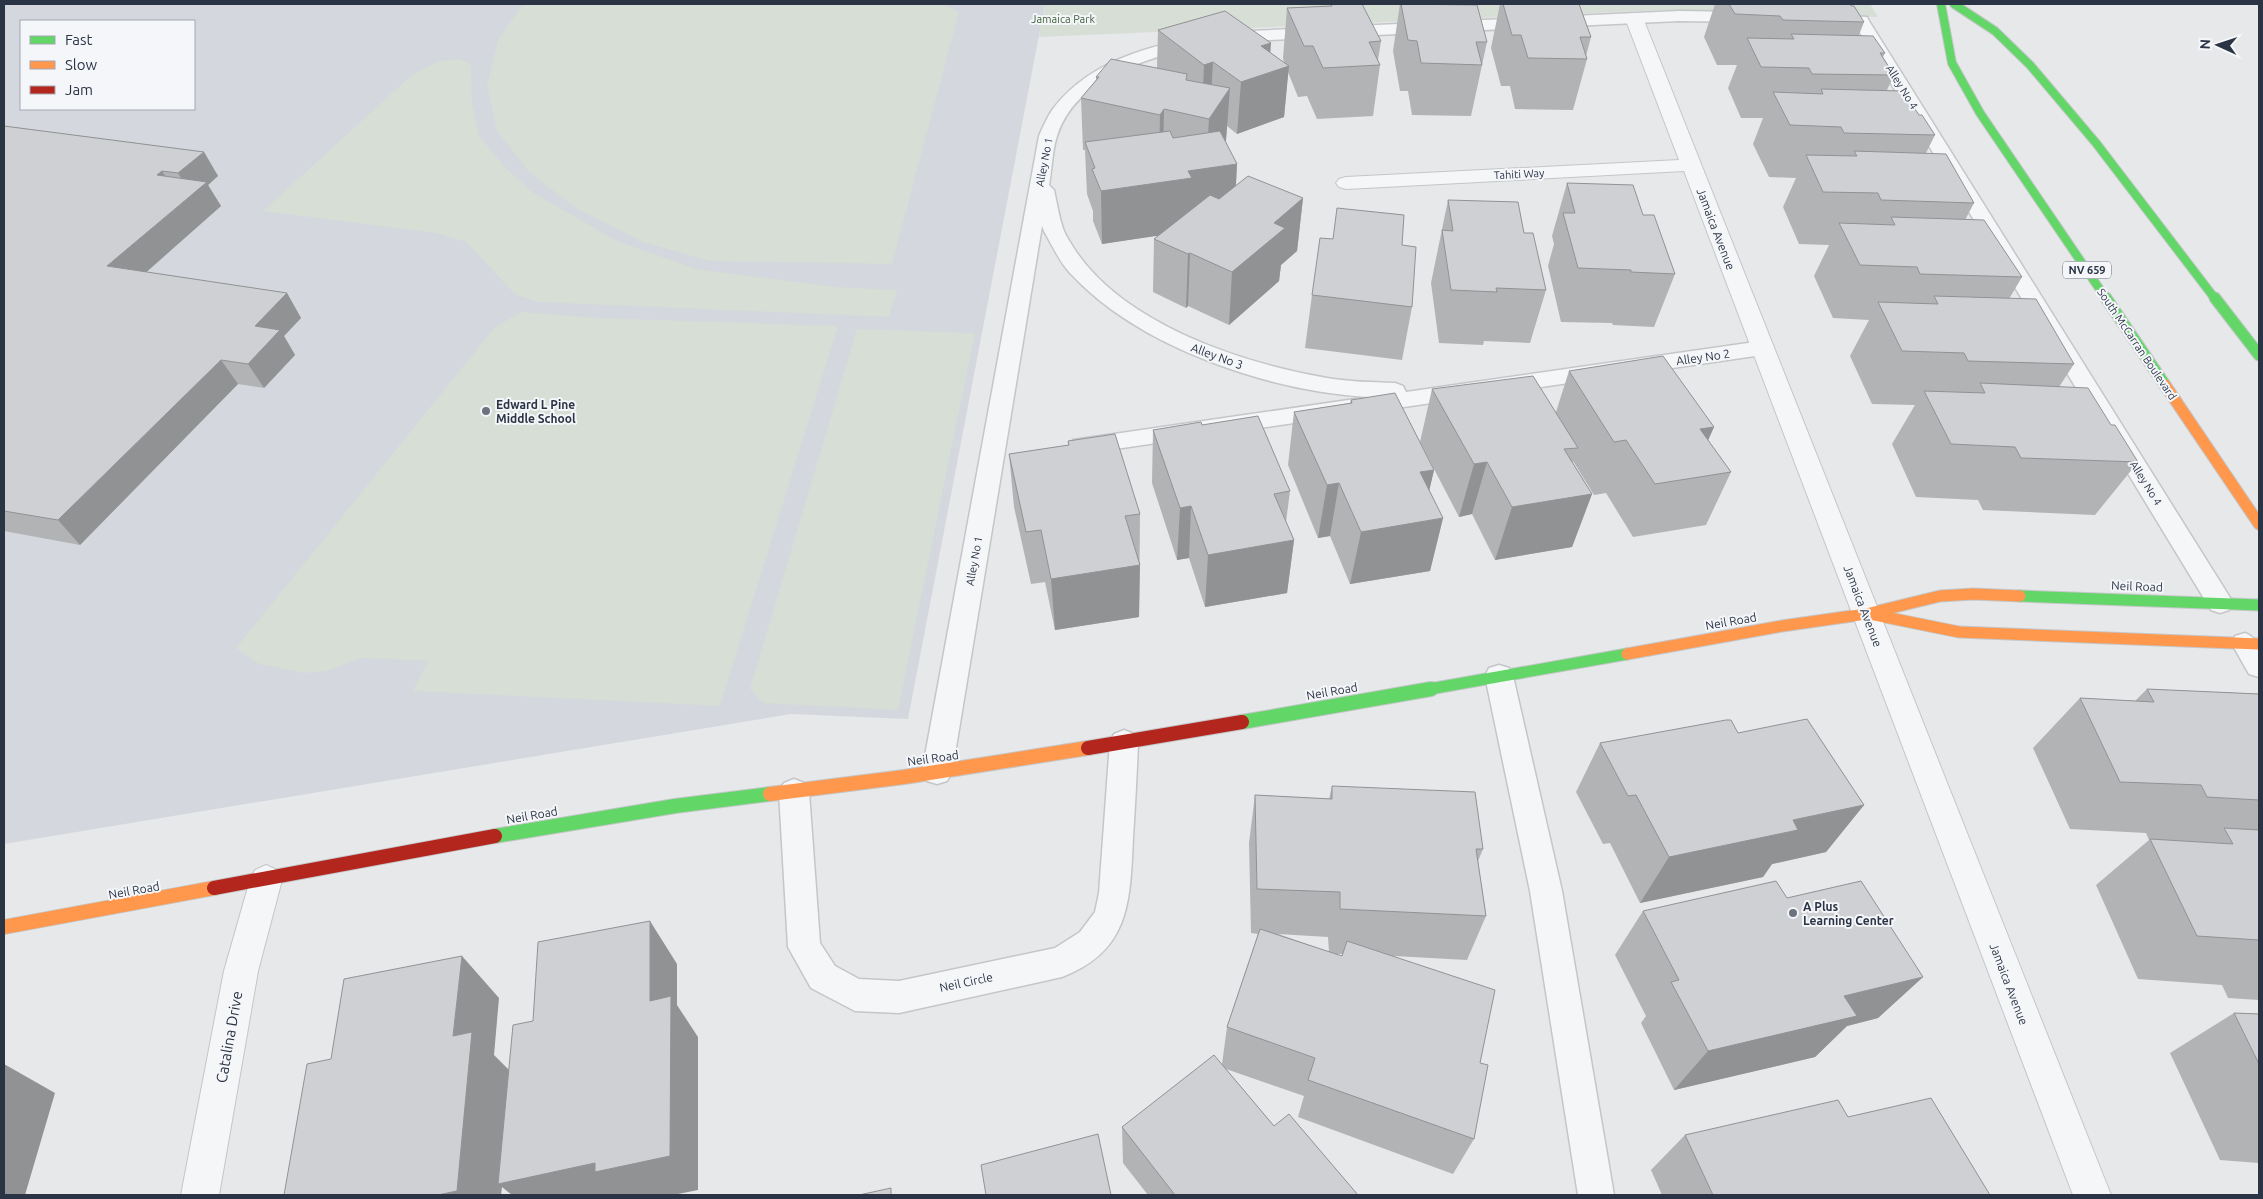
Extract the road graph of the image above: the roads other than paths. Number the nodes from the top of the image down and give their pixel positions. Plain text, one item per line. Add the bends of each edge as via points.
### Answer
1 (1941, 4) edge
2 (1954, 4) edge
3 (1634, 18) junction
4 (1765, 18) dead end
5 (1813, 19) edge
6 (1042, 165) junction
7 (1691, 165) junction
8 (1346, 183) dead end
9 (1762, 348) junction
10 (2259, 355) edge
11 (1492, 387) junction
12 (1060, 449) edge
13 (2259, 524) edge
14 (2220, 602) junction
15 (2259, 605) edge
16 (1866, 614) junction
17 (2255, 651) edge
18 (1499, 676) junction
19 (1124, 742) junction
20 (938, 772) junction
21 (794, 792) junction
22 (266, 880) junction
23 (4, 927) edge
24 (200, 1195) edge
25 (1596, 1195) edge
26 (2092, 1195) edge

1 - 13 street, South McCarran Boulevard / NV 659 via 1952,63 1980,113
2 - 10 street via 1995,31 2030,65 2096,143
3 - 4 lane
3 - 6 lane, Alley No 1 via 1228,37 1186,43 1127,62 1082,89 1056,120 1048,136
3 - 7 street, Jamaica Avenue
5 - 14 lane, Alley No 4 via 1861,20
6 - 11 lane, Alley No 3 via 1045,208 1052,230 1074,264 1104,295 1149,326 1196,349 1254,370 1322,385 1406,392
6 - 20 lane, Alley No 1 via 1001,458
7 - 8 street, Tahiti Way
7 - 9 street, Jamaica Avenue
9 - 11 lane, Alley No 2
9 - 16 street, Jamaica Avenue
11 - 12 lane, Alley No 2
14 - 15 street, Neil Road
14 - 16 street, Neil Road via 1973,594 1921,600
16 - 17 street, Neil Road via 1959,632
16 - 18 street, Neil Road via 1797,623
16 - 26 street, Jamaica Avenue
18 - 19 street, Neil Road
18 - 25 lane via 1546,891
19 - 20 street, Neil Road
19 - 21 lane, Neil Circle via 1114,892 1109,918 1091,943 1062,962 899,996 854,995 823,977 804,947
20 - 21 street, Neil Road
21 - 22 street, Neil Road via 643,810
22 - 23 street, Neil Road
22 - 24 street, Catalina Drive via 241,971

